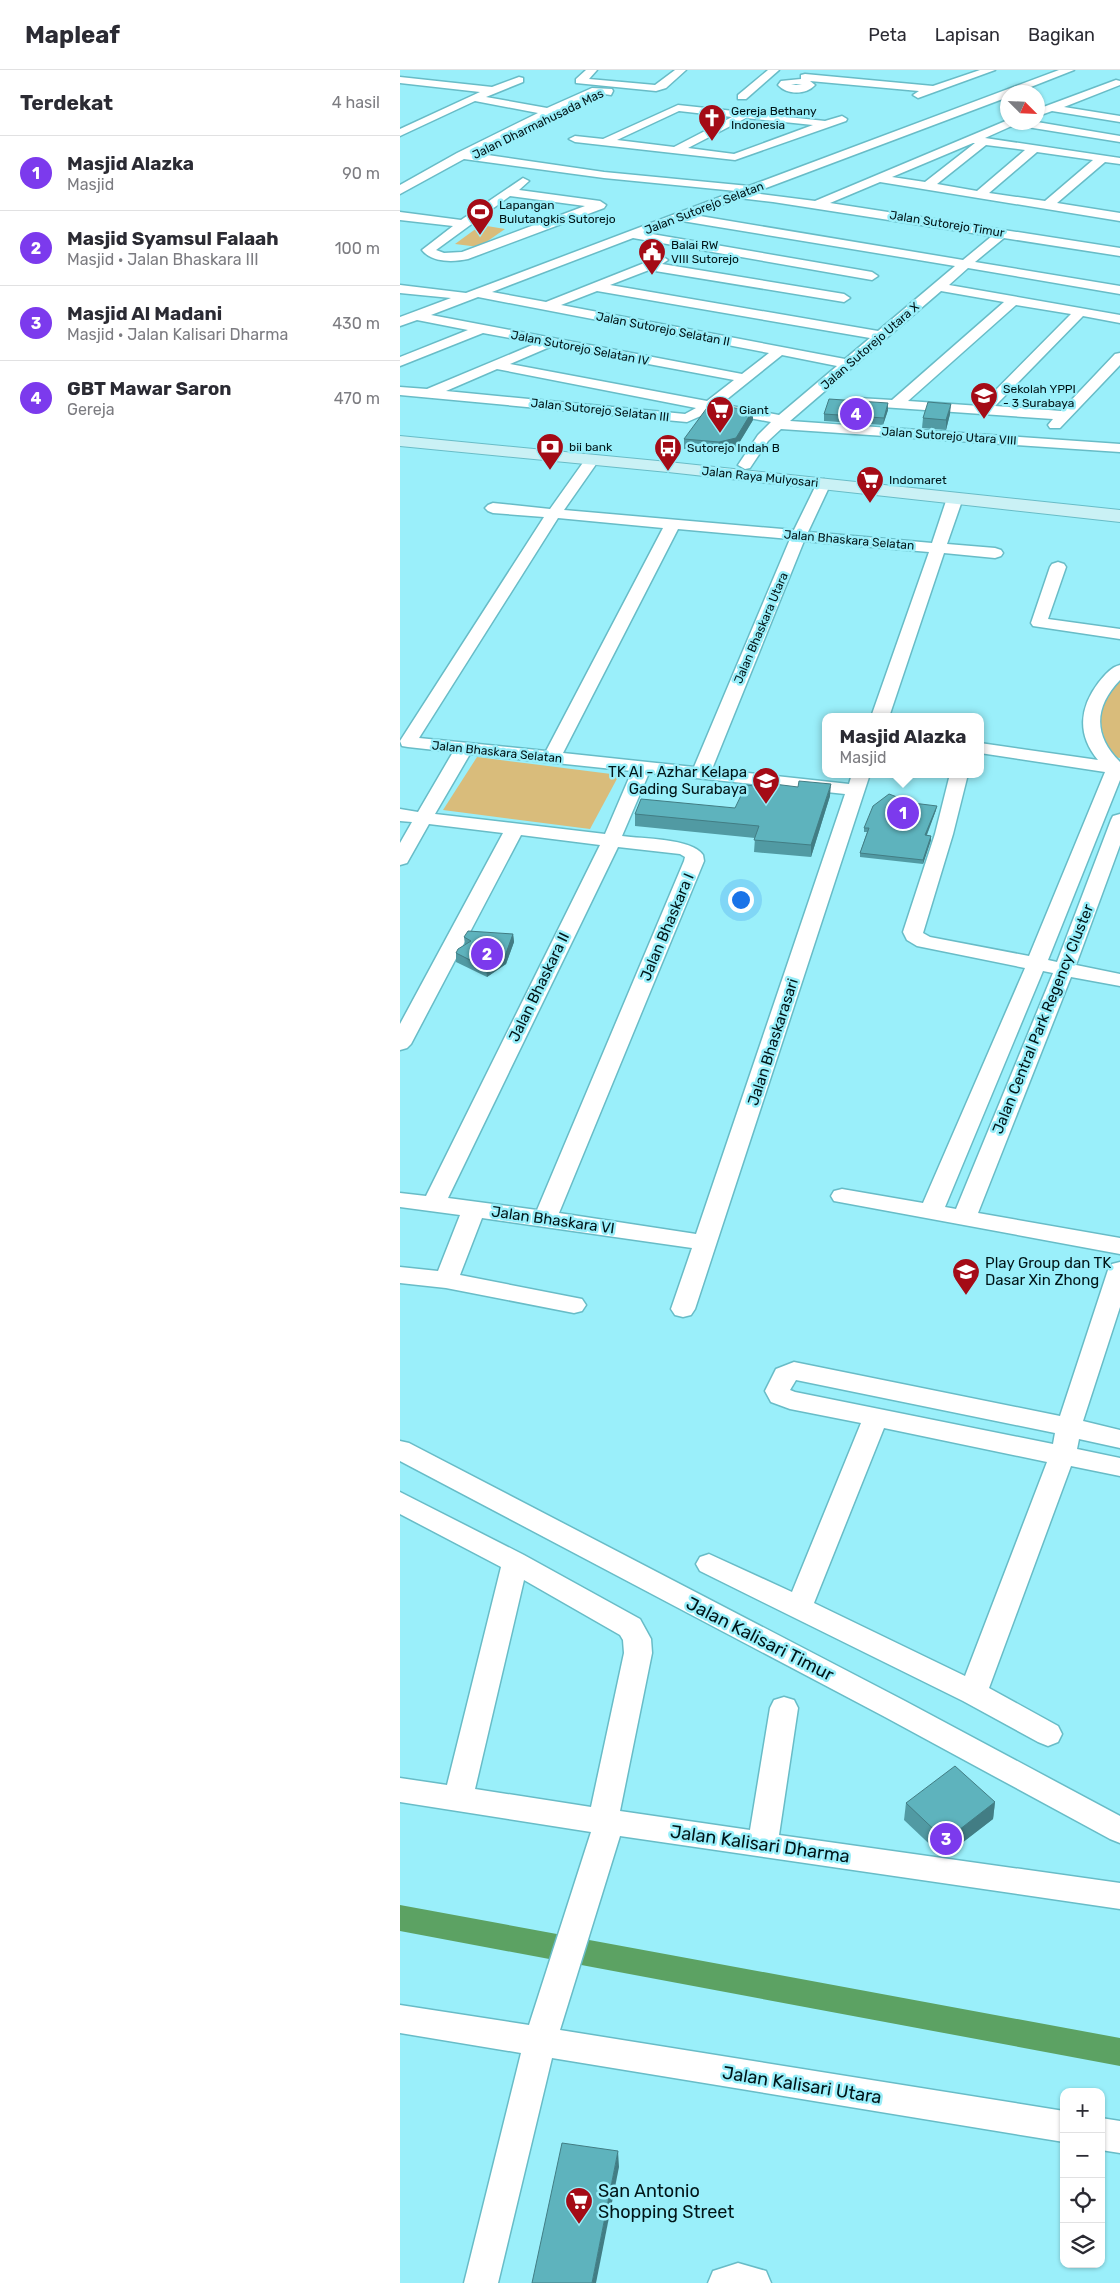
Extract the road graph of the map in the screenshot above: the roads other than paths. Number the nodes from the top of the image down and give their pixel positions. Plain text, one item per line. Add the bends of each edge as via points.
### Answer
1 (592, 70) edge
2 (681, 70) edge
3 (774, 70) edge
4 (990, 70) edge
5 (1072, 73) edge
6 (806, 76) edge
7 (919, 76) dead end
8 (1091, 79) dead end
9 (400, 80) edge
10 (519, 80) dead end
11 (761, 82) junction
12 (1119, 84) edge
13 (1030, 85) edge
14 (456, 86) junction
15 (907, 87) junction
16 (932, 89) junction
17 (494, 90) junction
18 (1000, 95) edge
19 (474, 98) junction
20 (742, 98) dead end
21 (948, 106) junction
22 (1049, 108) junction
23 (1045, 110) edge
24 (546, 112) junction
25 (1088, 114) junction
26 (744, 115) junction
27 (842, 118) dead end
28 (1000, 119) edge
29 (1120, 119) edge
30 (425, 121) junction
31 (826, 124) junction
32 (1000, 128) edge
33 (1045, 128) edge
34 (400, 133) edge
35 (575, 139) dead end
36 (970, 139) junction
37 (1120, 139) edge
38 (984, 141) junction
39 (605, 142) junction
40 (640, 146) junction
41 (1034, 149) junction
42 (676, 150) junction
43 (466, 156) junction
44 (1102, 158) junction
45 (1120, 161) edge
46 (604, 175) junction
47 (876, 178) junction
48 (523, 181) dead end
49 (926, 187) junction
50 (400, 190) edge
51 (750, 190) junction
52 (510, 192) junction
53 (980, 195) junction
54 (735, 196) junction
55 (773, 198) junction
56 (400, 199) edge
57 (816, 204) junction
58 (1047, 206) junction
59 (1120, 206) edge
60 (400, 216) edge
61 (1115, 216) edge
62 (681, 217) junction
63 (464, 224) junction
64 (1002, 233) junction
65 (633, 235) junction
66 (696, 246) junction
67 (1120, 252) edge
68 (900, 254) junction
69 (966, 264) junction
70 (649, 266) junction
71 (879, 270) junction
72 (597, 286) junction
73 (939, 287) junction
74 (400, 289) edge
75 (1120, 290) edge
76 (432, 293) junction
77 (851, 293) junction
78 (473, 295) junction
79 (1014, 300) junction
80 (545, 307) junction
81 (400, 312) edge
82 (1080, 312) junction
83 (416, 316) junction
84 (1120, 319) edge
85 (400, 322) edge
86 (812, 324) junction
87 (481, 329) junction
88 (881, 336) junction
89 (550, 342) junction
90 (778, 351) junction
91 (1120, 357) edge
92 (400, 362) edge
93 (849, 364) junction
94 (496, 365) junction
95 (744, 378) junction
96 (400, 391) edge
97 (429, 393) junction
98 (808, 399) junction
99 (826, 400) dead end
100 (843, 401) edge
101 (896, 404) junction
102 (710, 406) junction
103 (984, 411) junction
104 (1064, 415) junction
105 (780, 422) junction
106 (400, 433) edge
107 (400, 441) edge
108 (1039, 443) junction
109 (501, 447) junction
110 (1120, 448) edge
111 (530, 450) junction
112 (592, 460) junction
113 (745, 465) junction
114 (824, 484) junction
115 (876, 484) junction
116 (955, 498) junction
117 (1120, 507) edge
118 (493, 508) dead end
119 (554, 513) junction
120 (1120, 516) edge
121 (673, 524) junction
122 (799, 535) junction
123 (936, 548) junction
124 (995, 553) dead end
125 (1058, 567) dead end
126 (1120, 634) edge
127 (1120, 670) edge
128 (881, 713) edge
129 (404, 741) edge
130 (464, 748) junction
131 (984, 749) edge
132 (552, 758) junction
133 (642, 768) junction
134 (1118, 769) edge
135 (701, 773) junction
136 (958, 778) edge
137 (858, 782) edge
138 (400, 815) edge
139 (424, 817) junction
140 (1120, 820) edge
141 (515, 828) junction
142 (611, 841) junction
143 (400, 859) edge
144 (1036, 965) junction
145 (1064, 970) junction
146 (1120, 980) edge
147 (400, 1044) edge
148 (842, 1196) dead end
149 (400, 1200) edge
150 (433, 1205) junction
151 (473, 1210) junction
152 (931, 1212) junction
153 (545, 1218) junction
154 (964, 1218) junction
155 (706, 1243) junction
156 (1120, 1246) edge
157 (1120, 1270) edge
158 (400, 1275) edge
159 (446, 1280) junction
160 (574, 1304) dead end
161 (683, 1309) dead end
162 (876, 1418) junction
163 (1069, 1427) junction
164 (1120, 1439) edge
165 (400, 1450) edge
166 (1063, 1454) junction
167 (1120, 1467) edge
168 (400, 1502) edge
169 (515, 1562) junction
170 (709, 1564) dead end
171 (799, 1608) junction
172 (973, 1693) junction
173 (784, 1708) dead end
174 (1048, 1734) dead end
175 (400, 1790) edge
176 (458, 1799) junction
177 (606, 1822) junction
178 (1120, 1830) edge
179 (762, 1845) junction
180 (1120, 1896) edge
181 (400, 2019) edge
182 (542, 2036) junction
183 (1060, 2127) edge
184 (1105, 2135) edge
185 (1120, 2137) edge
186 (481, 2283) edge

1 - 2 street via 580,81 656,88
3 - 11 street
4 - 16 street
5 - 13 street, Jalan Sutorejo Selatan via 1058,74
6 - 11 street via 783,84
6 - 15 street
7 - 15 street
8 - 12 street
9 - 14 street
10 - 17 street
11 - 20 street
12 - 22 street
12 - 25 street
14 - 17 street
14 - 30 street via 413,120
15 - 16 street
16 - 21 street via 916,98
17 - 19 street
18 - 21 street, Jalan Sutorejo Selatan
19 - 24 street
19 - 30 street
21 - 28 street
21 - 51 street, Jalan Sutorejo Selatan
22 - 23 street
22 - 25 street
24 - 43 street, Jalan Dharmahusada Mas
24 - 43 street, Jalan Dharmahusada Mas via 596,90 608,91
25 - 29 street
26 - 31 street
26 - 39 street via 678,108
26 - 42 street
27 - 31 street
30 - 34 street
31 - 42 street via 740,156
32 - 36 street
33 - 37 street
35 - 39 street
36 - 38 street
36 - 47 street
38 - 41 street
38 - 49 street
39 - 40 street
40 - 42 street
40 - 46 street
41 - 44 street
41 - 53 street
43 - 46 street
43 - 50 street, Jalan Dharmahusada Mas
43 - 56 street, Jalan Dharmahusada Mas
44 - 45 street
44 - 58 street
46 - 51 street
47 - 49 street
47 - 57 street
48 - 52 street
49 - 53 street
51 - 54 street, Jalan Sutorejo Selatan
51 - 55 street, Jalan Sutorejo Timur
52 - 63 street
52 - 63 street via 600,205 464,256 430,253 428,250
53 - 58 street
54 - 55 street, Jalan Sutorejo Timur
54 - 62 street, Jalan Sutorejo Selatan
55 - 57 street, Jalan Sutorejo Timur
57 - 64 street, Jalan Sutorejo Timur
58 - 61 street
59 - 61 street
60 - 63 street
62 - 65 street, Jalan Sutorejo Selatan
62 - 68 street
64 - 67 street, Jalan Sutorejo Timur
64 - 69 street, Jalan Sutorejo Utara X
65 - 66 street
65 - 78 street, Jalan Sutorejo Selatan
66 - 70 street
66 - 71 street
68 - 69 street
68 - 71 street
69 - 73 street, Jalan Sutorejo Utara X
69 - 75 street
70 - 72 street
70 - 77 street
71 - 77 street
72 - 80 street
72 - 86 street
73 - 79 street
73 - 88 street, Jalan Sutorejo Utara X
74 - 76 street, Jalan Sutorejo Selatan II
76 - 78 street, Jalan Sutorejo Selatan II
76 - 81 street
77 - 86 street
78 - 80 street, Jalan Sutorejo Selatan II
78 - 83 street, Jalan Sutorejo Selatan
79 - 82 street
79 - 101 street
80 - 90 street, Jalan Sutorejo Selatan II
82 - 84 street
82 - 103 street, Jalan Sutorejo Utara VIII
83 - 85 street, Jalan Sutorejo Selatan
83 - 87 street, Jalan Sutorejo Selatan IV
86 - 88 street
87 - 89 street, Jalan Sutorejo Selatan IV
87 - 92 street
88 - 93 street, Jalan Sutorejo Utara X
89 - 94 street
89 - 95 street, Jalan Sutorejo Selatan IV
90 - 93 street, Jalan Sutorejo Selatan II
90 - 95 street, Jalan Sutorejo Selatan III
91 - 104 street
93 - 98 street, Jalan Sutorejo Utara X
94 - 97 street
94 - 102 street, Jalan Sutorejo Utara VIII
95 - 102 street, Jalan Sutorejo Selatan III
96 - 97 street, Jalan Sutorejo Selatan III
97 - 102 street, Jalan Sutorejo Selatan III via 684,418
98 - 99 street
98 - 105 street, Jalan Sutorejo Utara X
100 - 101 street
101 - 103 street
102 - 105 street, Jalan Sutorejo Utara VIII
103 - 104 street
104 - 108 street
105 - 108 street, Jalan Sutorejo Utara VIII
105 - 113 street, Jalan Sutorejo Utara X via 763,438
106 - 109 main road, Jalan Raya Mulyosari
107 - 109 main road, Jalan Raya Mulyosari
108 - 110 street, Jalan Sutorejo Utara VIII
109 - 111 main road, Jalan Raya Mulyosari
111 - 112 main road, Jalan Raya Mulyosari
111 - 113 main road, Jalan Raya Mulyosari
112 - 114 main road, Jalan Raya Mulyosari
112 - 119 street, Jalan Bhaskara Selatan
113 - 115 main road, Jalan Raya Mulyosari
114 - 115 main road, Jalan Raya Mulyosari
114 - 122 street, Jalan Bhaskara Utara
115 - 116 main road, Jalan Raya Mulyosari
115 - 117 main road, Jalan Raya Mulyosari
116 - 120 main road, Jalan Raya Mulyosari
116 - 123 street
118 - 119 street, Jalan Bhaskara Selatan
119 - 121 street, Jalan Bhaskara Selatan
119 - 129 street, Jalan Bhaskara Selatan
121 - 122 street, Jalan Bhaskara Selatan
121 - 132 street
122 - 123 street, Jalan Bhaskara Selatan
122 - 135 street, Jalan Bhaskara Utara
123 - 124 street, Jalan Bhaskara Selatan
123 - 128 street
125 - 126 street via 1039,623
127 - 134 street via 1094,702 1091,730 1098,749
129 - 130 street, Jalan Bhaskara Selatan
130 - 132 street, Jalan Bhaskara Selatan
130 - 139 street
131 - 134 street
132 - 133 street, Jalan Bhaskara Selatan
133 - 135 street, Jalan Bhaskara Selatan
133 - 142 street, Jalan Bhaskara II
134 - 144 street, Jalan Central Park Regency Cluster
135 - 137 street, Jalan Bhaskara Selatan
136 - 144 street, Jalan Central Park Regency Cluster via 914,935 924,942
137 - 155 street, Jalan Bhaskarasari
138 - 139 street, Jalan Bhaskara I
139 - 141 street, Jalan Bhaskara I
139 - 143 street
140 - 145 street, Jalan Central Park Regency Cluster
141 - 142 street, Jalan Bhaskara I
141 - 147 street
142 - 150 street, Jalan Bhaskara II
142 - 153 street, Jalan Bhaskara I via 686,850 693,853 695,859
144 - 145 street
144 - 152 street, Jalan Central Park Regency Cluster
145 - 146 street
145 - 154 street, Jalan Central Park Regency Cluster
148 - 152 street
149 - 150 street, Jalan Bhaskara VI
150 - 151 street, Jalan Bhaskara VI
151 - 153 street, Jalan Bhaskara VI
151 - 159 street
152 - 154 street
153 - 155 street, Jalan Bhaskara VI
154 - 156 street
155 - 161 street, Jalan Bhaskarasari
157 - 163 street
158 - 159 street
159 - 160 street
162 - 163 street via 790,1400 777,1391 785,1375 794,1371
162 - 166 street
162 - 171 street
163 - 164 street
163 - 166 street
165 - 178 street, Jalan Kalisari Timur
166 - 167 street
166 - 172 street
168 - 169 street
169 - 176 street
169 - 177 street via 630,1628 637,1639 638,1653
170 - 171 street
171 - 172 street
172 - 174 street
173 - 179 street
175 - 176 street, Jalan Kalisari Dharma
176 - 177 street, Jalan Kalisari Dharma
177 - 179 street, Jalan Kalisari Dharma
177 - 182 street via 598,1858
179 - 180 street, Jalan Kalisari Dharma
181 - 182 street, Jalan Kalisari Utara
182 - 183 street, Jalan Kalisari Utara
182 - 186 street
184 - 185 street

